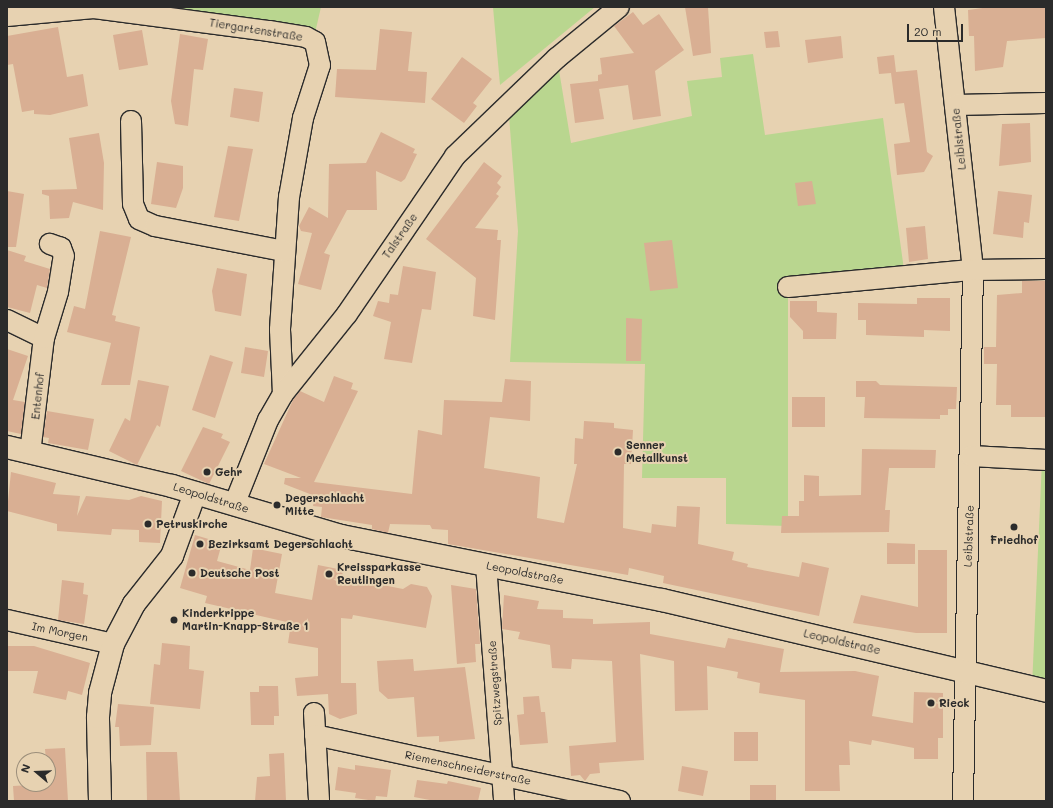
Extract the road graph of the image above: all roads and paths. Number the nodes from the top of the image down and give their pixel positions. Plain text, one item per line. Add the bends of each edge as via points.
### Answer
1 (619, 7) edge
2 (944, 7) edge
3 (7, 16) edge
4 (1046, 103) edge
5 (955, 105) junction
6 (131, 121) dead end
7 (50, 244) dead end
8 (284, 251) junction
9 (1046, 269) edge
10 (973, 270) junction
11 (788, 287) dead end
12 (7, 320) edge
13 (44, 338) junction
14 (283, 394) junction
15 (7, 447) edge
16 (30, 453) junction
17 (970, 456) junction
18 (1046, 460) edge
19 (195, 493) junction
20 (234, 505) junction
21 (486, 565) junction
22 (7, 620) edge
23 (113, 644) junction
24 (965, 671) junction
25 (1046, 691) edge
26 (314, 713) dead end
27 (315, 735) junction
28 (502, 776) junction
29 (100, 801) edge
30 (319, 801) edge
31 (504, 801) edge
32 (620, 801) edge
33 (963, 801) edge

1 - 14 street, Talstraße via 557,58 455,156 347,314
2 - 5 street, Leiblstraße
3 - 8 street, Tiergartenstraße via 94,8 269,30 306,37 315,42 320,64 293,166
4 - 5 street
5 - 10 street, Leiblstraße
6 - 8 street via 133,204 139,219 150,225
7 - 13 street, Entenhof via 60,248 64,256 58,292
8 - 14 street, Tiergartenstraße via 280,330
9 - 10 street
10 - 11 street
10 - 17 street, Leiblstraße
12 - 13 street
13 - 16 street, Entenhof
14 - 20 street, Talstraße via 268,420
15 - 16 street, Leopoldstraße
16 - 19 street, Leopoldstraße
17 - 18 street
17 - 24 street, Leiblstraße
19 - 20 street, Leopoldstraße
19 - 23 street via 172,556 134,604
20 - 21 street, Leopoldstraße via 348,538
21 - 24 street, Leopoldstraße via 662,600
21 - 28 street, Spitzwegstraße
22 - 23 street, Im Morgen
23 - 29 street via 100,693 98,717
24 - 25 street, Leopoldstraße
24 - 33 street, Leiblstraße
26 - 27 street
27 - 28 street, Riemenschneiderstraße
27 - 30 street
28 - 31 street, Spitzwegstraße
28 - 32 street, Riemenschneiderstraße

